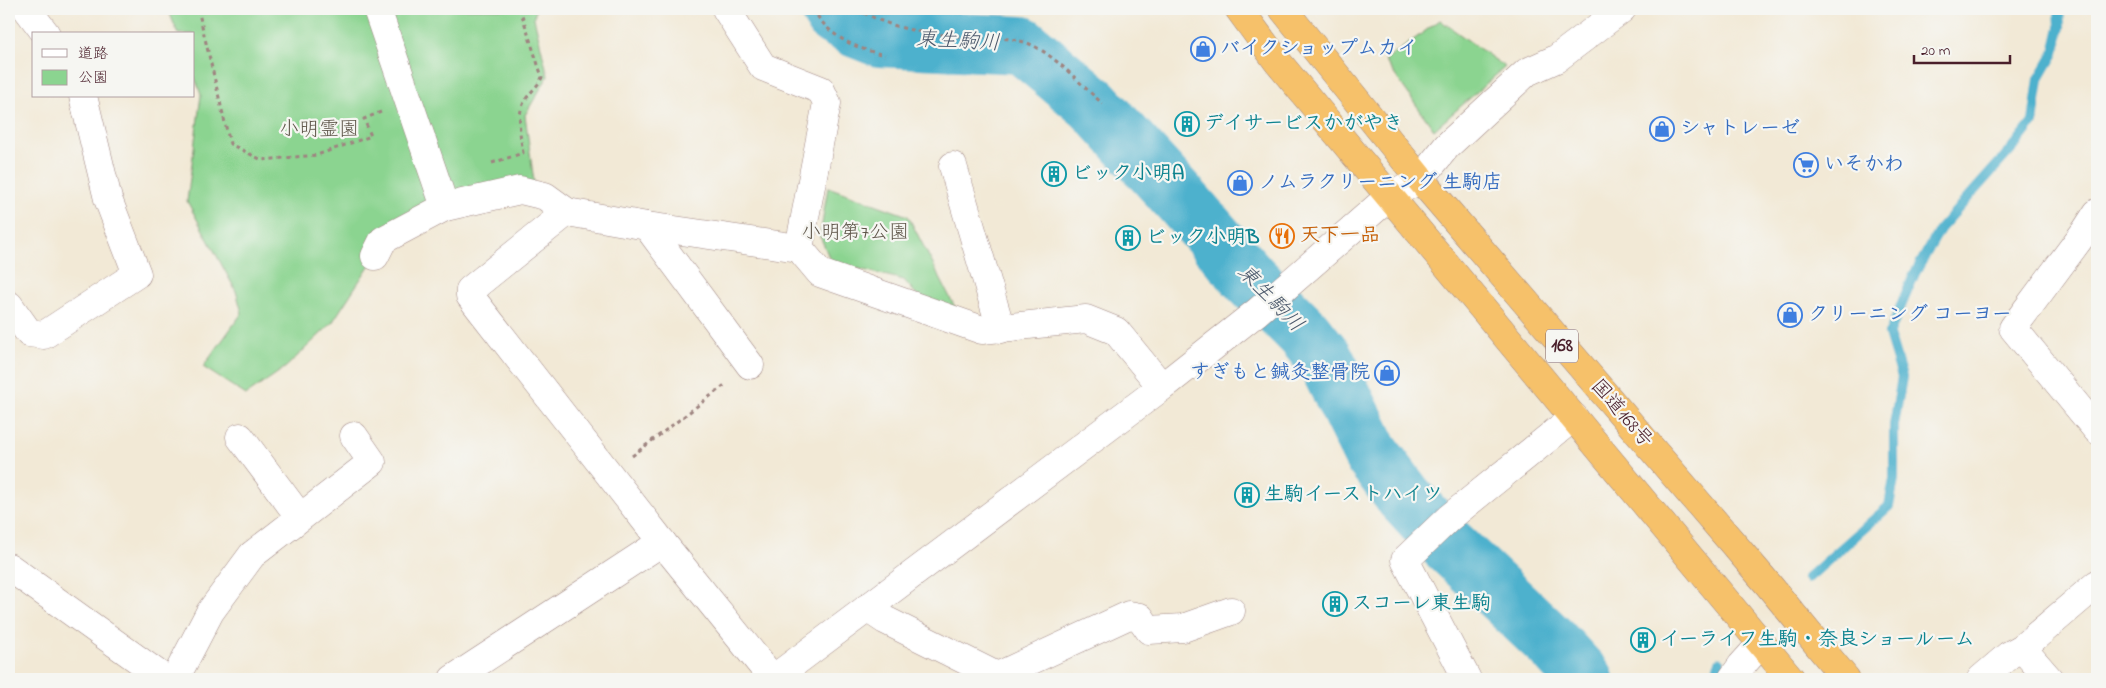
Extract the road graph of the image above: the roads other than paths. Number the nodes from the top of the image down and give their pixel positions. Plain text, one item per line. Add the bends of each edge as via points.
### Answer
1 (27, 9) edge
2 (377, 9) edge
3 (726, 9) edge
4 (1239, 9) edge
5 (1283, 9) edge
6 (1622, 9) edge
7 (44, 32) edge
8 (84, 98) edge
9 (952, 166) dead end
10 (1420, 179) junction
11 (1390, 196) junction
12 (445, 207) junction
13 (567, 212) junction
14 (2097, 213) edge
15 (647, 226) junction
16 (799, 248) junction
17 (375, 256) dead end
18 (9, 305) edge
19 (1001, 329) junction
20 (750, 366) road end
21 (1162, 387) junction
22 (1574, 417) junction
23 (2097, 430) edge
24 (354, 436) dead end
25 (240, 437) dead end
26 (299, 516) junction
27 (662, 542) junction
28 (9, 567) edge
29 (2097, 584) edge
30 (866, 608) junction
31 (1231, 611) dead end
32 (1760, 645) junction
33 (2022, 648) junction
34 (148, 674) edge
35 (175, 679) edge
36 (454, 679) edge
37 (1468, 679) edge
38 (1732, 679) edge
39 (1791, 679) edge
40 (1846, 679) edge
41 (1981, 679) edge
42 (2049, 679) edge

1 - 7 street
2 - 12 street
3 - 16 street via 763,67 821,90 827,102
4 - 11 highway, 国道168号 / 168 via 1277,61
5 - 10 highway, 国道168号 / 168
6 - 10 street via 1556,59 1527,72 1447,146
8 - 18 street via 108,199 137,274 44,335 29,333
9 - 19 street
10 - 11 street
10 - 40 highway, 国道168号 / 168
11 - 21 street via 1257,312
11 - 22 highway, 国道168号 / 168
12 - 13 street via 520,190 545,196
12 - 17 street via 383,240
13 - 15 street
13 - 27 street via 470,290 470,296
14 - 23 street via 2013,328
15 - 16 street
15 - 20 street
16 - 19 street via 820,273 982,330
19 - 21 street via 1086,318 1116,331
21 - 30 street
22 - 32 highway, 国道168号 / 168
22 - 37 street via 1450,518 1405,560
24 - 26 street via 372,462
25 - 26 street
26 - 35 street via 252,555 210,612
27 - 30 street via 773,679
27 - 36 street
28 - 34 street
29 - 33 street
30 - 31 street via 995,675 1129,615 1140,617 1149,630 1183,628
32 - 38 street
32 - 39 highway, 国道168号 / 168
33 - 41 street
33 - 42 street

